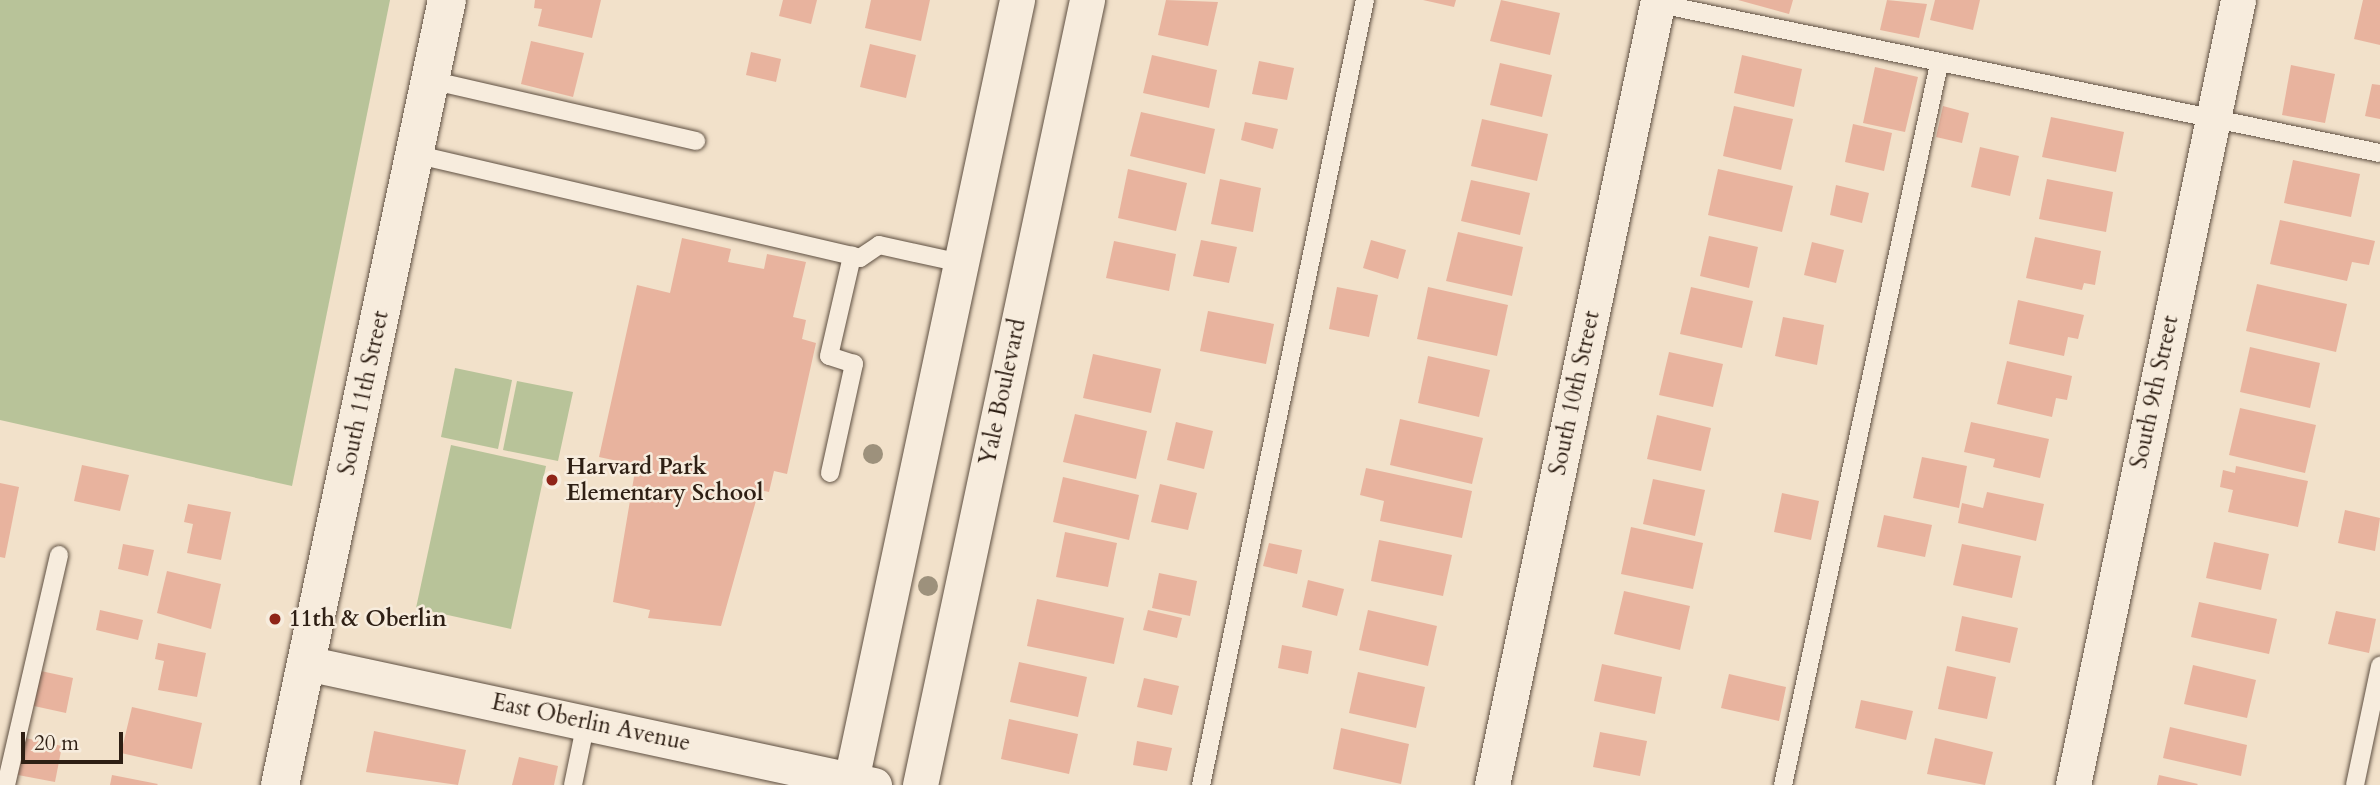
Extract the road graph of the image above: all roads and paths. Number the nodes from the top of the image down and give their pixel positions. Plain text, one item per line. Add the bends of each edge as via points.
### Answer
1 (447, 0) edge
2 (1017, 0) edge
3 (1087, 0) edge
4 (1365, 0) edge
5 (2238, 0) edge
6 (1652, 1) edge
7 (1939, 64) junction
8 (430, 80) junction
9 (2213, 116) junction
10 (696, 141) dead end
11 (2380, 153) edge
12 (414, 154) junction
13 (852, 256) junction
14 (961, 263) junction
15 (830, 473) dead end
16 (59, 555) dead end
17 (306, 663) junction
18 (2380, 666) edge
19 (586, 722) junction
20 (859, 783) edge
21 (6, 785) edge
22 (280, 785) edge
23 (573, 785) edge
24 (920, 785) edge
25 (1201, 785) edge
26 (1492, 785) edge
27 (1783, 785) edge
28 (2073, 785) edge
29 (2355, 785) edge

1 - 8 street, South 11th Street
2 - 14 street
3 - 24 street, Yale Boulevard
4 - 25 lane
5 - 9 street, South 9th Street
6 - 7 lane
6 - 26 street, South 10th Street
7 - 9 lane via 2170,113
7 - 27 lane
8 - 10 lane
8 - 12 street, South 11th Street
9 - 11 lane
9 - 28 street, South 9th Street
12 - 13 lane
12 - 17 street, South 11th Street
13 - 14 lane via 860,258 879,245
13 - 15 lane via 829,356 854,364
14 - 20 street
16 - 21 lane
17 - 19 street, East Oberlin Avenue
17 - 22 street, South 11th Street
18 - 29 lane
19 - 20 street, East Oberlin Avenue
19 - 23 lane

